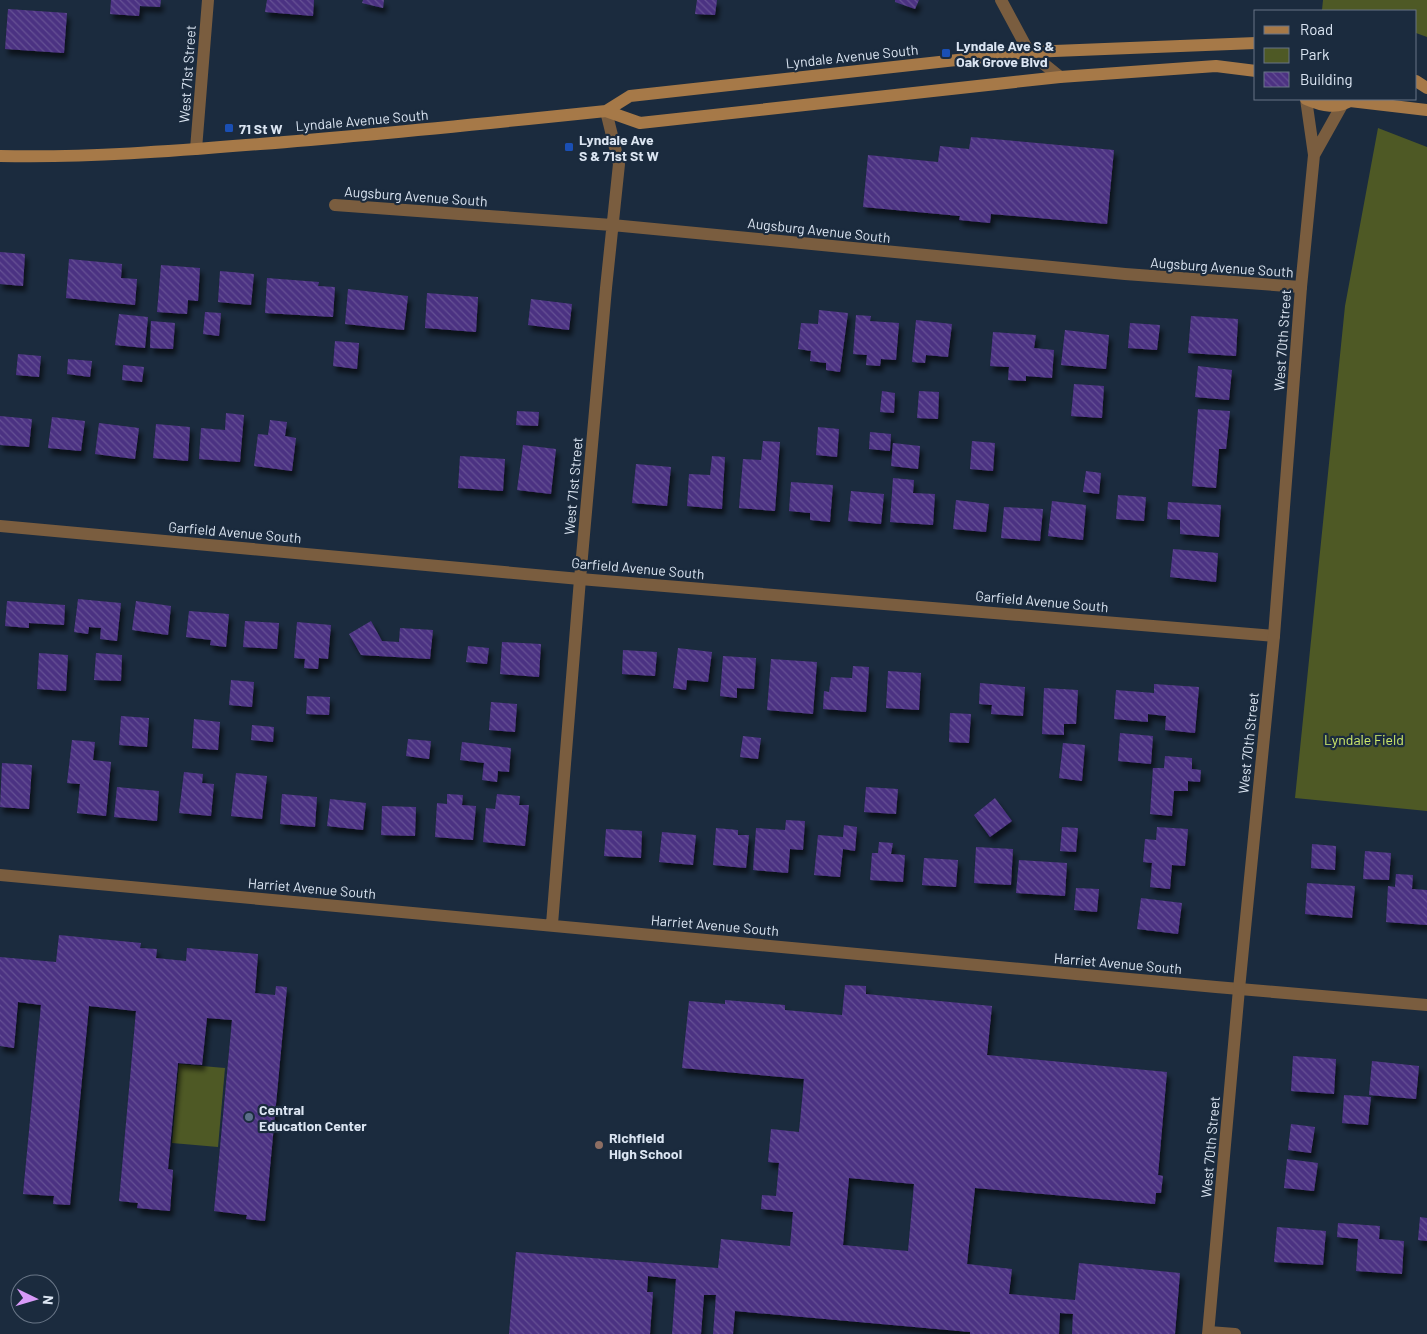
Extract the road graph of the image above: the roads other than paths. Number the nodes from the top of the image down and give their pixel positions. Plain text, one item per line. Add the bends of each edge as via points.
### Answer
1 (208, 0) edge
2 (1001, 0) edge
3 (1254, 42) edge
4 (1029, 52) junction
5 (1254, 71) edge
6 (1060, 78) junction
7 (1306, 100) edge
8 (1308, 100) edge
9 (1348, 101) edge
10 (1427, 110) edge
11 (606, 111) junction
12 (196, 149) junction
13 (1314, 155) junction
14 (0, 156) edge
15 (335, 205) dead end
16 (612, 225) junction
17 (1301, 287) junction
18 (0, 526) edge
19 (580, 579) junction
20 (1274, 636) junction
21 (0, 874) edge
22 (552, 924) junction
23 (1239, 989) junction
24 (1427, 1005) edge
25 (1208, 1333) edge
26 (1235, 1334) edge

1 - 12 street, West 71st Street
2 - 4 street
3 - 4 main road, Lyndale Avenue South
4 - 6 street
4 - 11 main road, Lyndale Avenue South via 630,96
5 - 6 main road, Lyndale Avenue South via 1216,66
6 - 11 main road, Lyndale Avenue South via 640,123
7 - 13 street, West 70th Street
8 - 9 main road via 1333,106
9 - 10 main road
9 - 13 street, West 70th Street
11 - 12 main road, Lyndale Avenue South
11 - 16 street, West 71st Street via 619,164
12 - 14 main road, Lyndale Avenue South
13 - 17 street, West 70th Street
15 - 16 street, Augsburg Avenue South
16 - 17 street, Augsburg Avenue South via 1125,274
16 - 19 street, West 71st Street
17 - 20 street, West 70th Street
18 - 19 street, Garfield Avenue South
19 - 20 street, Garfield Avenue South
19 - 22 street, West 71st Street
20 - 23 street, West 70th Street
21 - 22 street, Harriet Avenue South
22 - 23 street, Harriet Avenue South
23 - 24 street, Harriet Avenue South
23 - 25 street, West 70th Street
25 - 26 street

